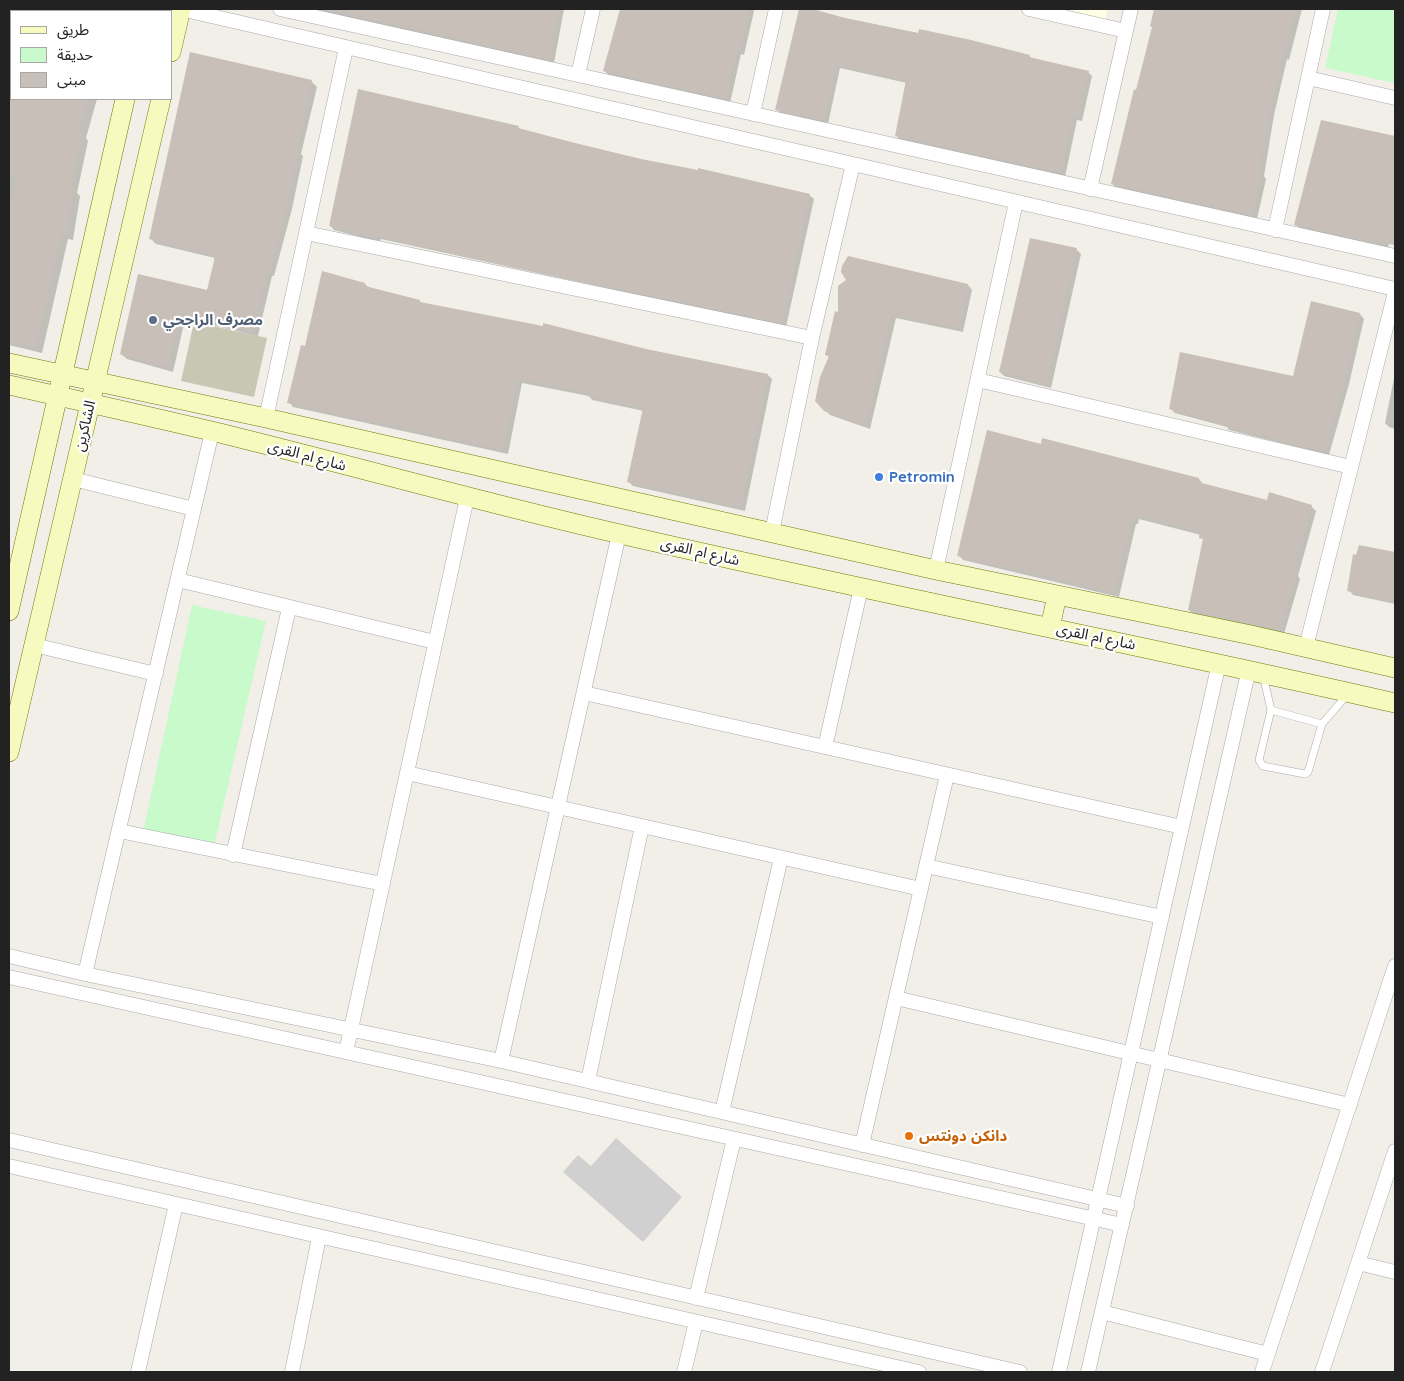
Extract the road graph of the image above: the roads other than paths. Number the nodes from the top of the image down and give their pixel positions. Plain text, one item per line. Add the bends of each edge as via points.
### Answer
1 (181, 9) edge
2 (280, 9) edge
3 (593, 9) edge
4 (776, 9) edge
5 (1029, 9) edge
6 (1131, 9) edge
7 (1323, 9) edge
8 (1126, 31) junction
9 (172, 48) edge
10 (346, 48) junction
11 (578, 75) junction
12 (1308, 78) junction
13 (1395, 98) edge
14 (125, 100) edge
15 (160, 100) edge
16 (753, 114) junction
17 (853, 164) junction
18 (1090, 189) junction
19 (1016, 202) junction
20 (1275, 230) junction
21 (306, 233) junction
22 (1395, 256) edge
23 (1395, 291) edge
24 (812, 338) junction
25 (9, 364) edge
26 (61, 376) junction
27 (978, 380) junction
28 (96, 383) junction
29 (9, 385) edge
30 (57, 396) junction
31 (90, 404) junction
32 (266, 418) junction
33 (212, 432) junction
34 (1351, 467) junction
35 (72, 479) junction
36 (467, 498) junction
37 (194, 510) junction
38 (772, 532) junction
39 (619, 534) junction
40 (936, 570) junction
41 (178, 580) junction
42 (861, 588) junction
43 (1057, 595) junction
44 (289, 608) junction
45 (9, 611) edge
46 (1050, 628) junction
47 (435, 642) junction
48 (34, 645) junction
49 (1306, 647) junction
50 (1219, 663) junction
51 (1395, 668) edge
52 (1256, 671) junction
53 (156, 674) junction
54 (1348, 692) junction
55 (584, 693) junction
56 (1395, 703) edge
57 (1271, 710) junction
58 (1322, 724) junction
59 (825, 747) junction
60 (9, 752) edge
61 (408, 773) junction
62 (947, 774) junction
63 (558, 807) junction
64 (642, 826) junction
65 (1182, 828) junction
66 (119, 831) junction
67 (233, 855) junction
68 (781, 858) junction
69 (926, 866) junction
70 (383, 884) junction
71 (920, 889) junction
72 (1162, 917) junction
73 (9, 956) edge
74 (1395, 966) edge
75 (85, 974) junction
76 (9, 977) edge
77 (896, 998) junction
78 (352, 1029) junction
79 (346, 1052) junction
80 (1131, 1054) junction
81 (1160, 1060) junction
82 (501, 1061) junction
83 (588, 1081) junction
84 (1350, 1105) junction
85 (722, 1112) junction
86 (734, 1139) junction
87 (9, 1140) edge
88 (862, 1145) junction
89 (1395, 1151) edge
90 (9, 1166) edge
91 (1098, 1200) junction
92 (176, 1204) junction
93 (1126, 1206) junction
94 (1094, 1219) junction
95 (1122, 1225) junction
96 (320, 1237) junction
97 (1358, 1263) junction
98 (1395, 1272) edge
99 (696, 1298) junction
100 (1102, 1312) junction
101 (772, 1315) junction
102 (696, 1322) junction
103 (768, 1338) junction
104 (1268, 1354) junction
105 (138, 1372) edge
106 (292, 1372) edge
107 (684, 1372) edge
108 (919, 1372) edge
109 (1020, 1372) edge
110 (1059, 1372) edge
111 (1088, 1372) edge
112 (1262, 1372) edge
113 (1322, 1372) edge

1 - 9 main road
1 - 10 street
2 - 11 street
3 - 11 street
4 - 16 street
5 - 8 street
6 - 8 street
7 - 12 street
8 - 18 street
10 - 17 street
10 - 21 street
11 - 16 street
12 - 13 street
12 - 20 street
14 - 26 main road
15 - 28 main road, الشاكرين
16 - 18 street
17 - 19 street
17 - 24 street
18 - 20 street
19 - 23 street
19 - 27 street
20 - 22 street
21 - 24 street
21 - 32 street
23 - 34 street
24 - 38 street
25 - 26 main road, شارع ام القرى
26 - 28 main road, شارع ام القرى
26 - 30 main road
27 - 34 street
27 - 40 street
28 - 31 main road, الشاكرين
28 - 32 main road, شارع ام القرى
29 - 30 main road, شارع ام القرى
30 - 31 main road, شارع ام القرى
30 - 45 main road
31 - 33 main road, شارع ام القرى
31 - 35 main road, الشاكرين
32 - 38 main road, شارع ام القرى
33 - 36 main road, شارع ام القرى
33 - 37 street
34 - 49 street
35 - 37 street
35 - 48 main road, الشاكرين
36 - 39 main road, شارع ام القرى
36 - 47 street
37 - 41 street
38 - 40 main road, شارع ام القرى
39 - 42 main road, شارع ام القرى
39 - 55 street
40 - 43 main road, شارع ام القرى
41 - 44 street
41 - 53 street
42 - 46 main road, شارع ام القرى
42 - 59 street
43 - 46 main road
43 - 49 main road, شارع ام القرى
44 - 47 street
44 - 67 street
46 - 50 main road, شارع ام القرى
47 - 61 street
48 - 53 street
48 - 60 main road, الشاكرين
49 - 51 main road, شارع ام القرى
50 - 52 main road, شارع ام القرى
50 - 65 street
52 - 54 main road, شارع ام القرى
52 - 57 lane
52 - 81 street
53 - 66 street
54 - 56 main road, شارع ام القرى
54 - 58 lane
55 - 59 street
55 - 63 street
57 - 58 lane
57 - 58 lane via 1259,760 1263,766 1308,772
59 - 62 street
61 - 63 street
61 - 70 street
62 - 65 street
62 - 69 street
63 - 64 street
63 - 82 street
64 - 68 street
64 - 83 street
65 - 72 street
66 - 67 street
66 - 75 street
67 - 70 street
68 - 71 street
68 - 85 street
69 - 71 street
69 - 72 street
70 - 78 street
71 - 77 street
72 - 80 street
73 - 75 street
74 - 84 street
75 - 78 street
76 - 79 street
77 - 80 street
77 - 88 street
78 - 79 street
78 - 82 street
79 - 86 street
80 - 81 street
80 - 91 street
81 - 84 street
81 - 93 street
82 - 83 street
83 - 85 street
84 - 104 street
85 - 88 street
86 - 94 street
86 - 99 street
87 - 99 street
88 - 91 street
89 - 97 street
90 - 92 street
91 - 93 street
91 - 94 street
92 - 96 street
92 - 105 street
93 - 95 street
94 - 95 street
94 - 110 street
95 - 100 street
96 - 102 street
96 - 106 street
97 - 98 street
97 - 113 street
99 - 101 street
100 - 104 street
100 - 111 street
101 - 103 street
101 - 109 street
102 - 103 street
102 - 107 street
103 - 108 street
104 - 112 street

